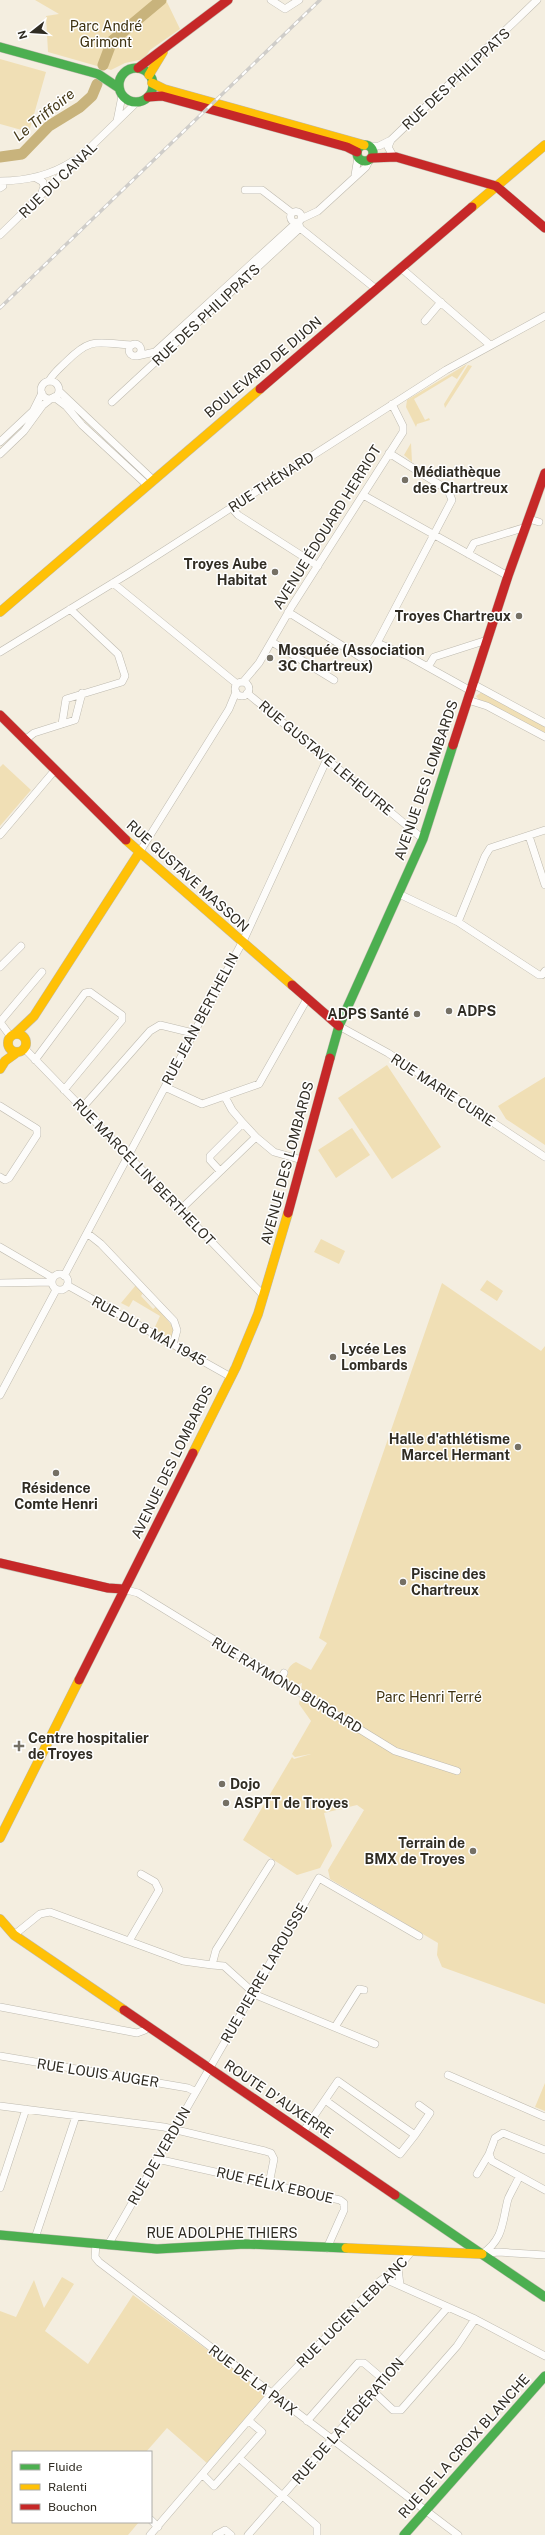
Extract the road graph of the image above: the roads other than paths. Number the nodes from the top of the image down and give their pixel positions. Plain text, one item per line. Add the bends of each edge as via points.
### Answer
1 (228, 0) edge
2 (270, 0) edge
3 (299, 0) edge
4 (537, 0) edge
5 (169, 45) junction
6 (0, 47) edge
7 (138, 68) junction
8 (98, 74) junction
9 (123, 74) junction
10 (151, 79) junction
11 (121, 92) junction
12 (148, 97) junction
13 (137, 102) junction
14 (116, 123) junction
15 (391, 140) junction
16 (545, 145) edge
17 (366, 153) junction
18 (86, 154) junction
19 (394, 156) junction
20 (355, 175) junction
21 (36, 178) junction
22 (1, 181) edge
23 (496, 186) junction
24 (0, 188) edge
25 (245, 190) dead end
26 (36, 202) junction
27 (296, 219) junction
28 (545, 228) edge
29 (0, 235) edge
30 (401, 268) junction
31 (376, 290) junction
32 (441, 302) junction
33 (545, 316) edge
34 (425, 321) dead end
35 (108, 343) junction
36 (132, 345) junction
37 (490, 345) junction
38 (162, 346) junction
39 (140, 347) junction
40 (134, 354) junction
41 (52, 382) junction
42 (42, 393) junction
43 (55, 396) junction
44 (112, 402) dead end
45 (392, 404) junction
46 (0, 442) edge
47 (0, 454) edge
48 (390, 454) junction
49 (545, 473) edge
50 (150, 482) junction
51 (363, 495) junction
52 (231, 507) junction
53 (539, 522) dead end
54 (527, 523) junction
55 (433, 536) junction
56 (468, 554) junction
57 (318, 566) junction
58 (508, 576) junction
59 (113, 583) junction
60 (70, 609) junction
61 (0, 612) edge
62 (288, 612) junction
63 (487, 640) junction
64 (272, 642) junction
65 (377, 643) junction
66 (0, 652) edge
67 (428, 667) junction
68 (334, 680) dead end
69 (242, 689) junction
70 (471, 692) junction
71 (82, 694) junction
72 (0, 715) edge
73 (545, 723) edge
74 (62, 724) junction
75 (545, 737) edge
76 (25, 740) junction
77 (327, 759) junction
78 (54, 770) junction
79 (545, 830) edge
80 (0, 835) edge
81 (529, 836) junction
82 (423, 839) junction
83 (139, 853) junction
84 (545, 885) edge
85 (399, 894) junction
86 (458, 922) junction
87 (242, 942) junction
88 (21, 946) dead end
89 (0, 967) edge
90 (545, 971) edge
91 (42, 972) dead end
92 (307, 999) junction
93 (34, 1016) junction
94 (339, 1026) junction
95 (2, 1028) edge
96 (192, 1033) junction
97 (11, 1038) junction
98 (22, 1048) junction
99 (35, 1060) junction
100 (2, 1065) edge
101 (165, 1086) junction
102 (64, 1090) junction
103 (225, 1097) junction
104 (0, 1106) edge
105 (82, 1108) junction
106 (243, 1123) junction
107 (256, 1137) junction
108 (129, 1156) junction
109 (545, 1157) edge
110 (302, 1160) junction
111 (220, 1171) junction
112 (0, 1177) edge
113 (180, 1210) junction
114 (87, 1233) junction
115 (0, 1247) edge
116 (64, 1276) junction
117 (53, 1280) junction
118 (0, 1283) edge
119 (67, 1286) junction
120 (56, 1290) junction
121 (263, 1295) junction
122 (173, 1345) junction
123 (230, 1377) junction
124 (0, 1395) edge
125 (0, 1563) edge
126 (123, 1589) junction
127 (284, 1673) dead end
128 (280, 1681) junction
129 (457, 1772) dead end
130 (0, 1838) edge
131 (271, 1863) dead end
132 (140, 1874) dead end
133 (0, 1919) edge
134 (14, 1935) junction
135 (419, 1936) dead end
136 (129, 1942) junction
137 (212, 1964) junction
138 (364, 1990) dead end
139 (253, 1992) junction
140 (0, 2008) edge
141 (148, 2026) junction
142 (335, 2027) junction
143 (375, 2044) dead end
144 (0, 2056) edge
145 (209, 2068) junction
146 (448, 2075) dead end
147 (196, 2092) junction
148 (325, 2100) junction
149 (419, 2105) dead end
150 (0, 2106) edge
151 (26, 2109) junction
152 (76, 2116) junction
153 (545, 2117) edge
154 (174, 2130) junction
155 (303, 2132) junction
156 (415, 2135) junction
157 (545, 2150) edge
158 (488, 2154) junction
159 (157, 2159) junction
160 (477, 2174) dead end
161 (519, 2177) junction
162 (269, 2184) junction
163 (0, 2188) edge
164 (545, 2190) edge
165 (0, 2235) edge
166 (35, 2238) junction
167 (462, 2241) junction
168 (96, 2244) junction
169 (108, 2244) junction
170 (327, 2248) junction
171 (411, 2252) junction
172 (445, 2254) junction
173 (482, 2254) junction
174 (545, 2255) edge
175 (398, 2268) junction
176 (384, 2279) junction
177 (400, 2285) junction
178 (545, 2297) edge
179 (448, 2307) junction
180 (475, 2319) junction
181 (545, 2356) edge
182 (545, 2376) edge
183 (384, 2380) junction
184 (374, 2392) junction
185 (272, 2394) junction
186 (249, 2421) junction
187 (307, 2421) junction
188 (331, 2440) junction
189 (239, 2458) junction
190 (203, 2475) junction
191 (282, 2497) junction
192 (424, 2510) junction
193 (152, 2521) edge
194 (158, 2527) junction
195 (150, 2535) edge
196 (216, 2535) edge
197 (231, 2535) edge
198 (248, 2535) edge
199 (317, 2535) edge
200 (404, 2535) edge
201 (458, 2535) edge

1 - 5 street
2 - 3 street via 285,9
4 - 15 street, RUE DES PHILIPPATS
5 - 7 street
5 - 10 street via 159,56
6 - 8 street
7 - 9 street
7 - 10 street
8 - 9 street
8 - 11 street
9 - 11 street
10 - 12 street
10 - 17 street via 164,89
11 - 13 street via 131,102
11 - 14 street
12 - 13 street
12 - 17 street via 162,96
13 - 14 street, RUE DU CANAL
14 - 18 street, RUE DU CANAL
15 - 17 street, RUE DES PHILIPPATS
15 - 19 street via 388,147
16 - 23 street, BOULEVARD DE DIJON
17 - 19 street
17 - 20 street
17 - 20 street, RUE DES PHILIPPATS via 366,167
18 - 21 street via 61,169
18 - 26 street, RUE DU CANAL
19 - 23 street
20 - 27 street, RUE DES PHILIPPATS via 323,205
21 - 22 street
21 - 26 street via 43,182 44,187
22 - 24 street via 3,186
23 - 28 street
23 - 30 street, BOULEVARD DE DIJON
25 - 27 street via 262,190
26 - 29 street, RUE DU CANAL
27 - 31 street
27 - 38 street
27 - 44 street, RUE DES PHILIPPATS
30 - 31 street, BOULEVARD DE DIJON
30 - 32 street
31 - 50 street, BOULEVARD DE DIJON
32 - 34 street
32 - 37 street
33 - 37 street, RUE THÉNARD
35 - 36 street
35 - 40 street
35 - 41 street via 88,344 53,372
36 - 39 street
36 - 40 street
37 - 45 street, RUE THÉNARD
38 - 39 street via 152,349
38 - 40 street via 155,352
39 - 40 street via 141,350
41 - 42 street via 42,386
41 - 43 street
42 - 43 street via 46,398
42 - 46 street via 33,411
43 - 47 street via 43,405 24,431
43 - 50 street
45 - 48 street, AVENUE ÉDOUARD HERRIOT via 403,426 403,432
45 - 52 street, RUE THÉNARD
48 - 51 street, AVENUE ÉDOUARD HERRIOT
48 - 55 street via 451,494 452,500
49 - 54 street, AVENUE DES LOMBARDS
50 - 61 street, BOULEVARD DE DIJON
51 - 55 street
51 - 57 street, AVENUE ÉDOUARD HERRIOT
52 - 57 street via 238,515
52 - 59 street, RUE THÉNARD
53 - 54 street
54 - 56 street via 474,543
54 - 58 street, AVENUE DES LOMBARDS
55 - 56 street
55 - 65 street
56 - 58 street
57 - 62 street, AVENUE ÉDOUARD HERRIOT
58 - 63 street, AVENUE DES LOMBARDS
59 - 60 street, RUE THÉNARD
59 - 69 street, RUE GUSTAVE LEHEUTRE
60 - 66 street, RUE THÉNARD
60 - 71 street via 118,654 125,676 122,682
62 - 64 street, AVENUE ÉDOUARD HERRIOT
62 - 65 street via 362,658 368,656
63 - 67 street via 434,657
63 - 70 street, AVENUE DES LOMBARDS
64 - 68 street
64 - 69 street, AVENUE ÉDOUARD HERRIOT
65 - 67 street
67 - 70 street
69 - 77 street, RUE GUSTAVE LEHEUTRE
69 - 83 street, AVENUE ÉDOUARD HERRIOT
70 - 73 street
70 - 75 street via 487,706
70 - 82 street, AVENUE DES LOMBARDS
71 - 74 street via 78,717
71 - 74 street via 66,699
72 - 76 street, RUE GUSTAVE MASSON
74 - 76 street via 34,733
76 - 78 street, RUE GUSTAVE MASSON
77 - 82 street, RUE GUSTAVE LEHEUTRE
77 - 87 street, RUE JEAN BERTHELIN
78 - 80 street
78 - 83 street, RUE GUSTAVE MASSON
79 - 81 street
81 - 84 street
81 - 86 street via 490,848
82 - 85 street, AVENUE DES LOMBARDS
83 - 87 street, RUE GUSTAVE MASSON
83 - 93 street
85 - 86 street
85 - 94 street, AVENUE DES LOMBARDS
86 - 90 street via 538,975
87 - 92 street, RUE GUSTAVE MASSON
87 - 96 street, RUE JEAN BERTHELIN
88 - 89 street
91 - 95 street
92 - 94 street, RUE GUSTAVE MASSON
92 - 103 street via 259,1084
93 - 97 street
93 - 98 street
94 - 109 street, RUE MARIE CURIE via 388,1053
94 - 110 street, AVENUE DES LOMBARDS
95 - 97 street
96 - 101 street, RUE JEAN BERTHELIN
96 - 105 street via 160,1025 150,1030
97 - 98 street via 21,1035
97 - 98 street via 9,1049
97 - 100 street
98 - 99 street, RUE MARCELLIN BERTHELOT
98 - 100 street
99 - 102 street, RUE MARCELLIN BERTHELOT
99 - 102 street via 85,993 90,992 122,1015 122,1020
101 - 103 street via 202,1104
101 - 108 street, RUE JEAN BERTHELIN
102 - 105 street, RUE MARCELLIN BERTHELOT
103 - 106 street
104 - 112 street via 37,1129 37,1135 9,1178 5,1180
105 - 108 street, RUE MARCELLIN BERTHELOT
106 - 107 street
106 - 111 street via 210,1156 210,1160
107 - 110 street via 274,1152
107 - 111 street
108 - 113 street, RUE MARCELLIN BERTHELOT
108 - 114 street, RUE JEAN BERTHELIN
110 - 121 street, AVENUE DES LOMBARDS
111 - 113 street
113 - 121 street, RUE MARCELLIN BERTHELOT
114 - 116 street, RUE JEAN BERTHELIN
114 - 122 street via 101,1244 174,1321 177,1330
115 - 117 street
116 - 117 street via 60,1274
116 - 119 street via 67,1279
117 - 118 street
117 - 120 street
119 - 120 street
119 - 122 street, RUE DU 8 MAI 1945
120 - 124 street
121 - 123 street, AVENUE DES LOMBARDS via 258,1314
122 - 123 street, RUE DU 8 MAI 1945
123 - 126 street, AVENUE DES LOMBARDS
125 - 126 street via 108,1588
126 - 128 street, RUE RAYMOND BURGARD via 138,1593
126 - 130 street, AVENUE DES LOMBARDS
127 - 128 street
128 - 129 street, RUE RAYMOND BURGARD via 395,1751
131 - 137 street via 216,1950
132 - 136 street via 155,1882 159,1890
133 - 134 street, ROUTE D'AUXERRE
134 - 136 street via 33,1918 46,1911
134 - 141 street, ROUTE D'AUXERRE
135 - 139 street, RUE PIERRE LAROUSSE via 319,1878
136 - 137 street via 183,1961
137 - 139 street via 224,1966
138 - 142 street via 359,1989
139 - 142 street via 256,1996
139 - 145 street, RUE PIERRE LAROUSSE
140 - 141 street via 137,2033
141 - 145 street, ROUTE D'AUXERRE
142 - 143 street
144 - 147 street, RUE LOUIS AUGER via 188,2088
145 - 147 street, RUE DE VERDUN
145 - 155 street, ROUTE D'AUXERRE
146 - 153 street
147 - 154 street, RUE DE VERDUN
148 - 155 street
148 - 156 street via 400,2154
148 - 156 street via 338,2081
149 - 156 street via 430,2113
150 - 151 street
151 - 152 street
151 - 163 street
152 - 154 street
152 - 166 street
154 - 159 street, RUE DE VERDUN
154 - 162 street via 271,2153 274,2159
155 - 167 street, ROUTE D'AUXERRE
157 - 158 street via 503,2133 495,2138
158 - 160 street
158 - 161 street via 492,2161
159 - 162 street, RUE FÉLIX EBOUE
159 - 169 street, RUE DE VERDUN
161 - 164 street
161 - 173 street via 508,2199 505,2222 491,2248
162 - 170 street, RUE FÉLIX EBOUE via 333,2198 344,2203 344,2210
165 - 166 street, RUE ADOLPHE THIERS
166 - 168 street, RUE ADOLPHE THIERS
167 - 172 street
167 - 173 street, ROUTE D'AUXERRE
168 - 169 street, RUE ADOLPHE THIERS
168 - 185 street, RUE DE LA PAIX via 95,2257 99,2262
169 - 170 street, RUE ADOLPHE THIERS via 157,2249 246,2244
170 - 171 street, RUE ADOLPHE THIERS
171 - 172 street, RUE ADOLPHE THIERS
171 - 175 street, RUE LUCIEN LEBLANC
172 - 173 street, RUE ADOLPHE THIERS
173 - 174 street via 498,2252
173 - 178 street, ROUTE D'AUXERRE
175 - 176 street, RUE LUCIEN LEBLANC
175 - 177 street
176 - 177 street
176 - 185 street, RUE LUCIEN LEBLANC
177 - 179 street
179 - 180 street
179 - 183 street, RUE DE LA FÉDÉRATION
180 - 181 street
180 - 184 street via 457,2346 401,2410 393,2410
182 - 192 street, RUE DE LA CROIX BLANCHE
183 - 184 street, RUE DE LA FÉDÉRATION
183 - 187 street via 364,2363 358,2363
184 - 188 street, RUE DE LA FÉDÉRATION
185 - 186 street, RUE LUCIEN LEBLANC
185 - 187 street, RUE DE LA PAIX
186 - 189 street via 262,2432
186 - 190 street, RUE LUCIEN LEBLANC
187 - 188 street, RUE DE LA PAIX
188 - 191 street, RUE DE LA FÉDÉRATION
188 - 192 street, RUE DE LA PAIX
189 - 190 street via 214,2486
189 - 191 street
190 - 194 street, RUE LUCIEN LEBLANC
191 - 198 street, RUE DE LA FÉDÉRATION
191 - 199 street via 317,2526
192 - 200 street, RUE DE LA CROIX BLANCHE
192 - 201 street, RUE DE LA PAIX
193 - 194 street
194 - 195 street, RUE LUCIEN LEBLANC
196 - 197 street via 225,2530

